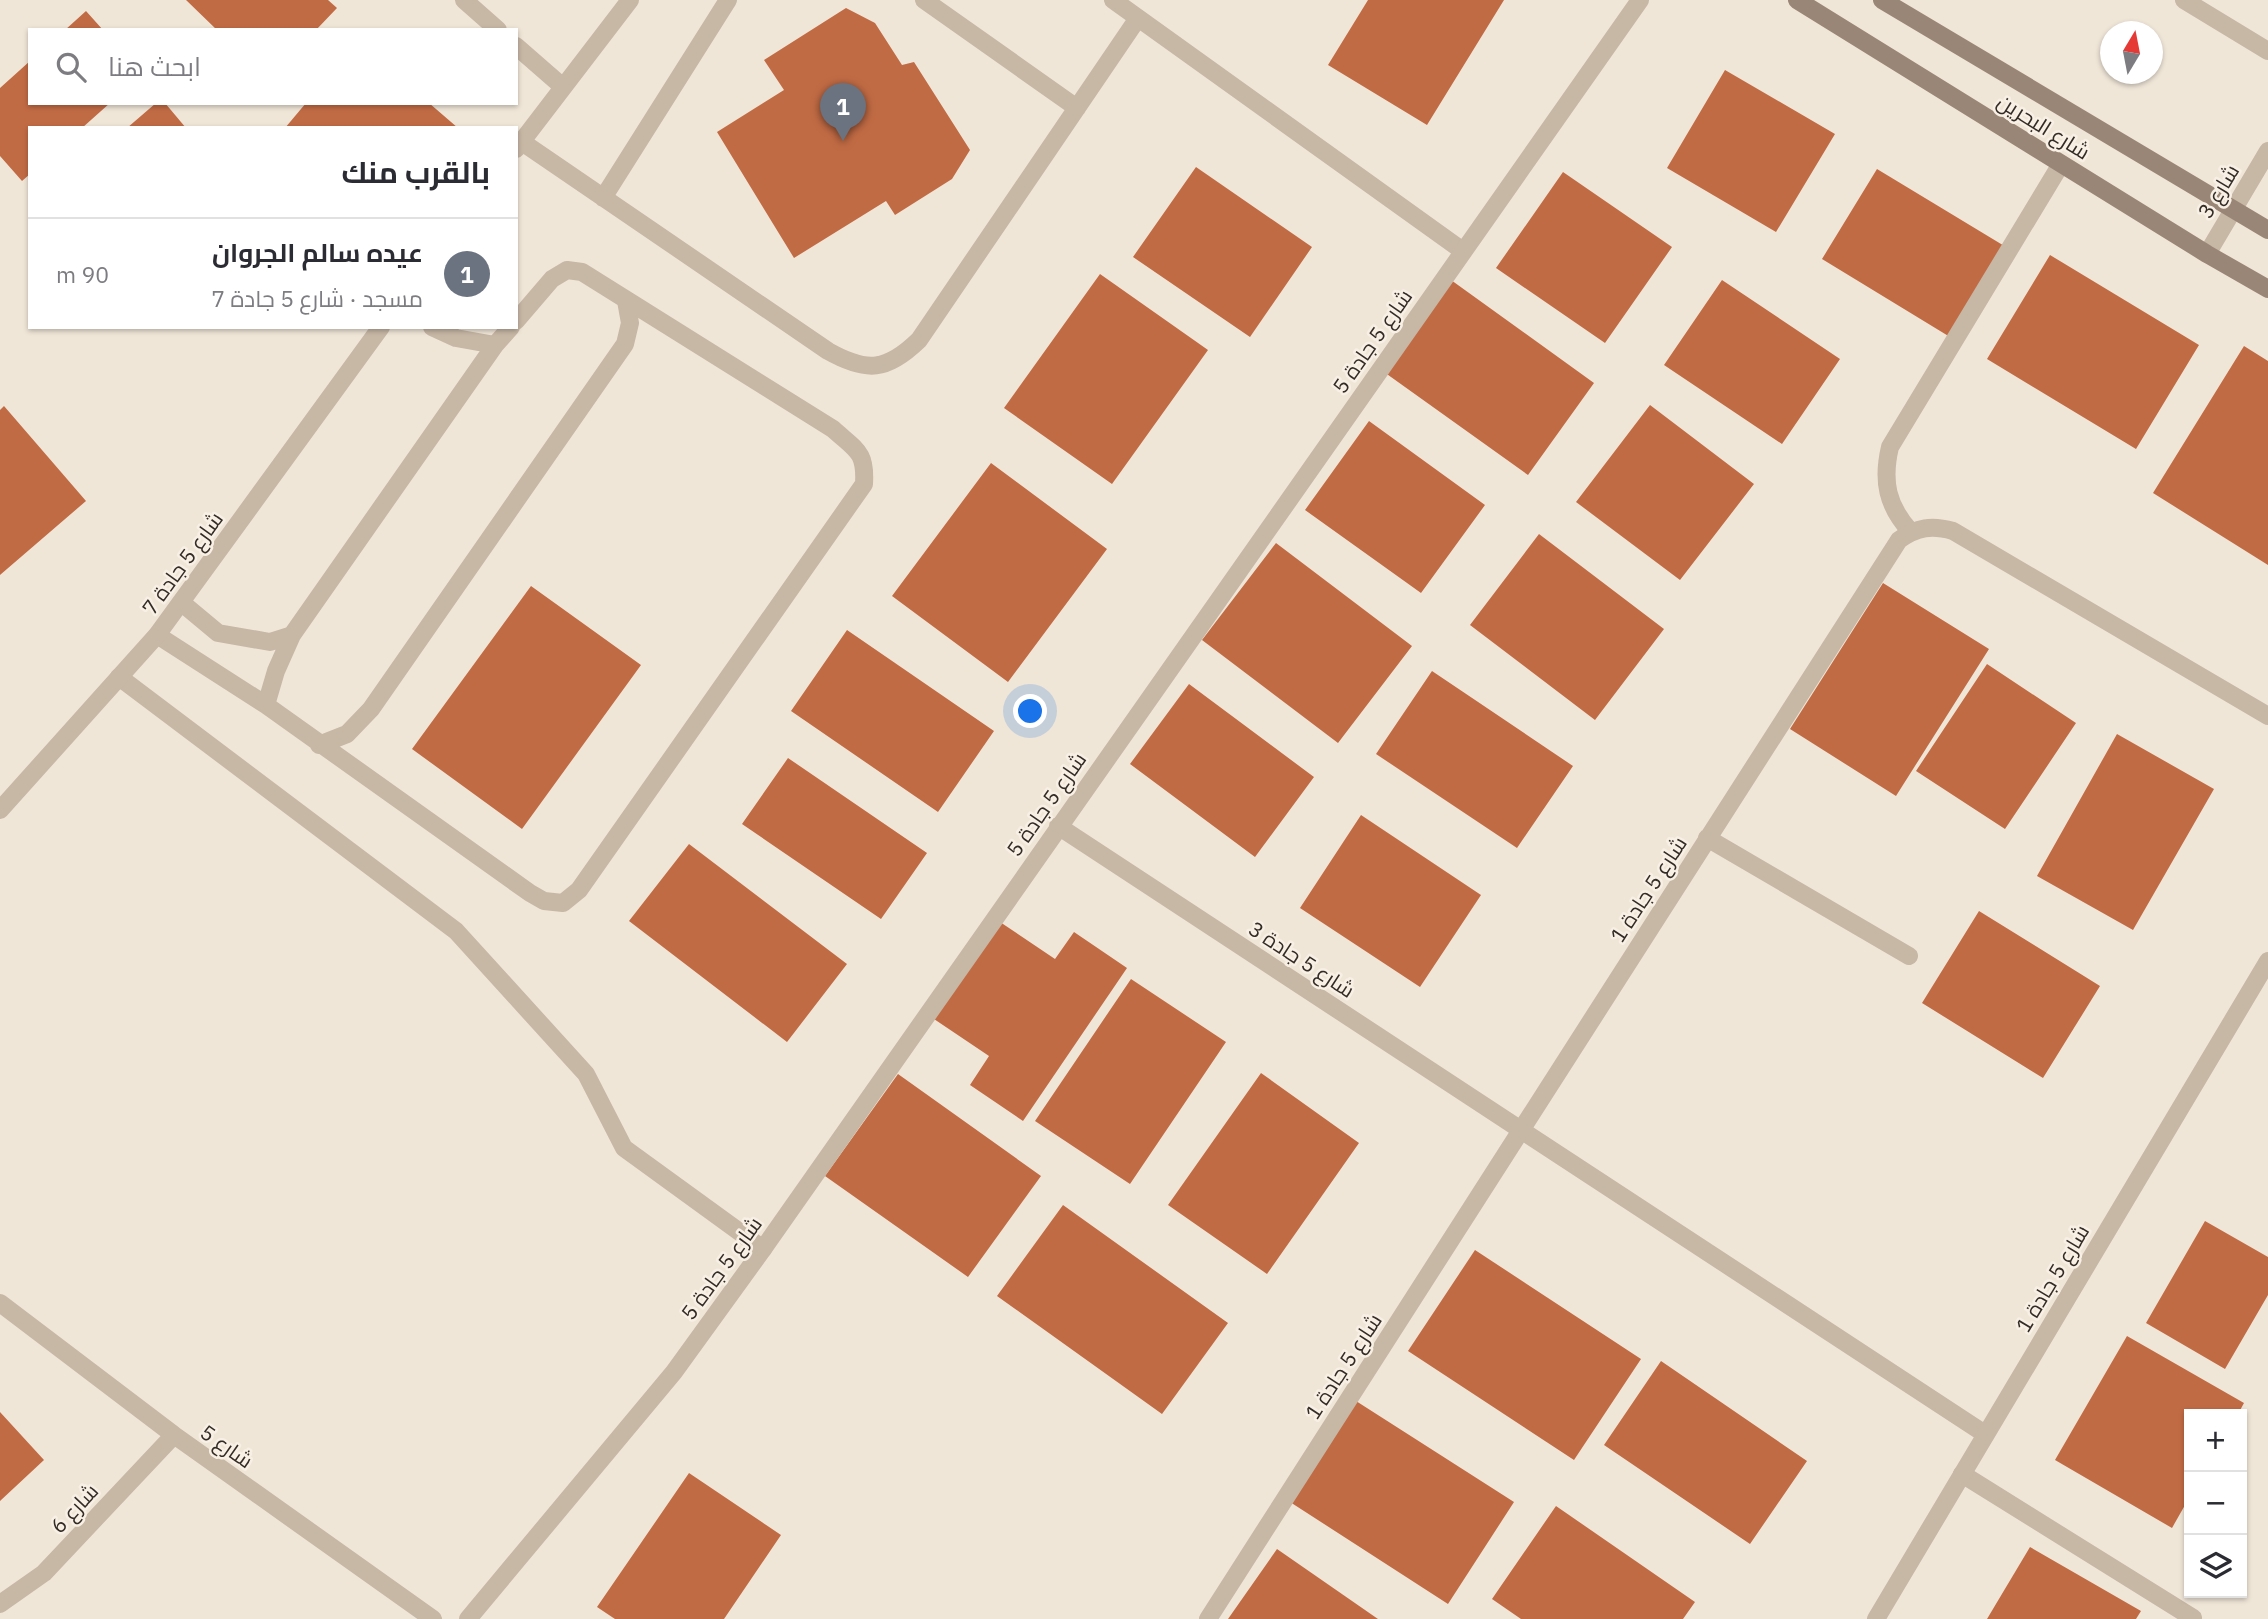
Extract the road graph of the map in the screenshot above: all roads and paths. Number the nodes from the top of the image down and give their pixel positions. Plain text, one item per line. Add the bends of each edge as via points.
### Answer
1 (464, 0) edge
2 (630, 0) edge
3 (728, 0) edge
4 (924, 0) edge
5 (1113, 0) edge
6 (1640, 0) edge
7 (1797, 0) edge
8 (1882, 0) edge
9 (2184, 0) edge
10 (1138, 18) junction
11 (496, 28) edge
12 (518, 48) edge
13 (2268, 51) edge
14 (563, 87) junction
15 (1077, 108) junction
16 (519, 146) edge
17 (2268, 151) edge
18 (2061, 164) junction
19 (603, 198) junction
20 (2233, 210) junction
21 (2268, 230) edge
22 (1464, 251) junction
23 (2207, 254) junction
24 (2268, 289) edge
25 (626, 301) junction
26 (518, 319) edge
27 (380, 329) edge
28 (436, 329) edge
29 (509, 329) edge
30 (495, 345) junction
31 (1911, 531) junction
32 (182, 603) junction
33 (157, 635) junction
34 (292, 635) junction
35 (119, 677) junction
36 (266, 705) junction
37 (2268, 716) edge
38 (319, 745) junction
39 (0, 810) edge
40 (1058, 826) junction
41 (1707, 838) junction
42 (1909, 956) dead end
43 (2268, 961) edge
44 (1521, 1130) junction
45 (763, 1249) junction
46 (0, 1303) edge
47 (1986, 1434) junction
48 (174, 1436) junction
49 (1962, 1474) junction
50 (0, 1604) edge
51 (2193, 1618) edge
52 (433, 1619) edge
53 (468, 1619) edge
54 (1208, 1619) edge
55 (1876, 1619) edge

1 - 11 street
2 - 14 street
3 - 19 street
4 - 15 street
5 - 10 street
6 - 22 street, شارع 5 جادة 5
7 - 18 street, شارع البحرين
8 - 20 street, شارع البحرين
9 - 13 street
10 - 15 street
10 - 22 street
12 - 14 street
14 - 16 street
15 - 19 street via 919,340 901,358 876,366 850,364 828,351
16 - 19 street
17 - 20 street, شارع 3
18 - 23 street, شارع البحرين
18 - 31 street via 1891,447 1886,466 1890,502
20 - 21 street, شارع البحرين
20 - 23 street, شارع 3
22 - 40 street, شارع 5 جادة 5
23 - 24 street, شارع البحرين
25 - 26 street via 582,272 567,270 552,279
25 - 38 street via 630,323 625,344 371,709 347,734
25 - 38 street via 833,429 865,463 864,484 587,879 564,903 544,901 530,893
27 - 32 street, شارع 5 جادة 7
28 - 30 street via 456,338
29 - 30 street
30 - 34 street
31 - 37 street via 1924,527 1953,531
31 - 41 street, شارع 5 جادة 1 via 1891,552
32 - 33 street, شارع 5 جادة 7
32 - 34 street via 218,633 270,642
33 - 35 street, شارع 5 جادة 7
33 - 36 street
34 - 36 street
35 - 39 street, شارع 5 جادة 7
35 - 45 street via 456,931 586,1074 624,1148
36 - 38 street
40 - 44 street, شارع 5 جادة 3
40 - 45 street, شارع 5 جادة 5
41 - 42 street
41 - 44 street, شارع 5 جادة 1
43 - 47 street, شارع 5 جادة 1
44 - 47 street, شارع 5 جادة 3
44 - 54 street, شارع 5 جادة 1
45 - 53 street, شارع 5 جادة 5 via 674,1372
46 - 48 street, شارع 5
47 - 49 street, شارع 5 جادة 1
48 - 50 street, شارع 6 via 44,1573
48 - 52 street, شارع 5
49 - 51 street
49 - 55 street, شارع 5 جادة 1

